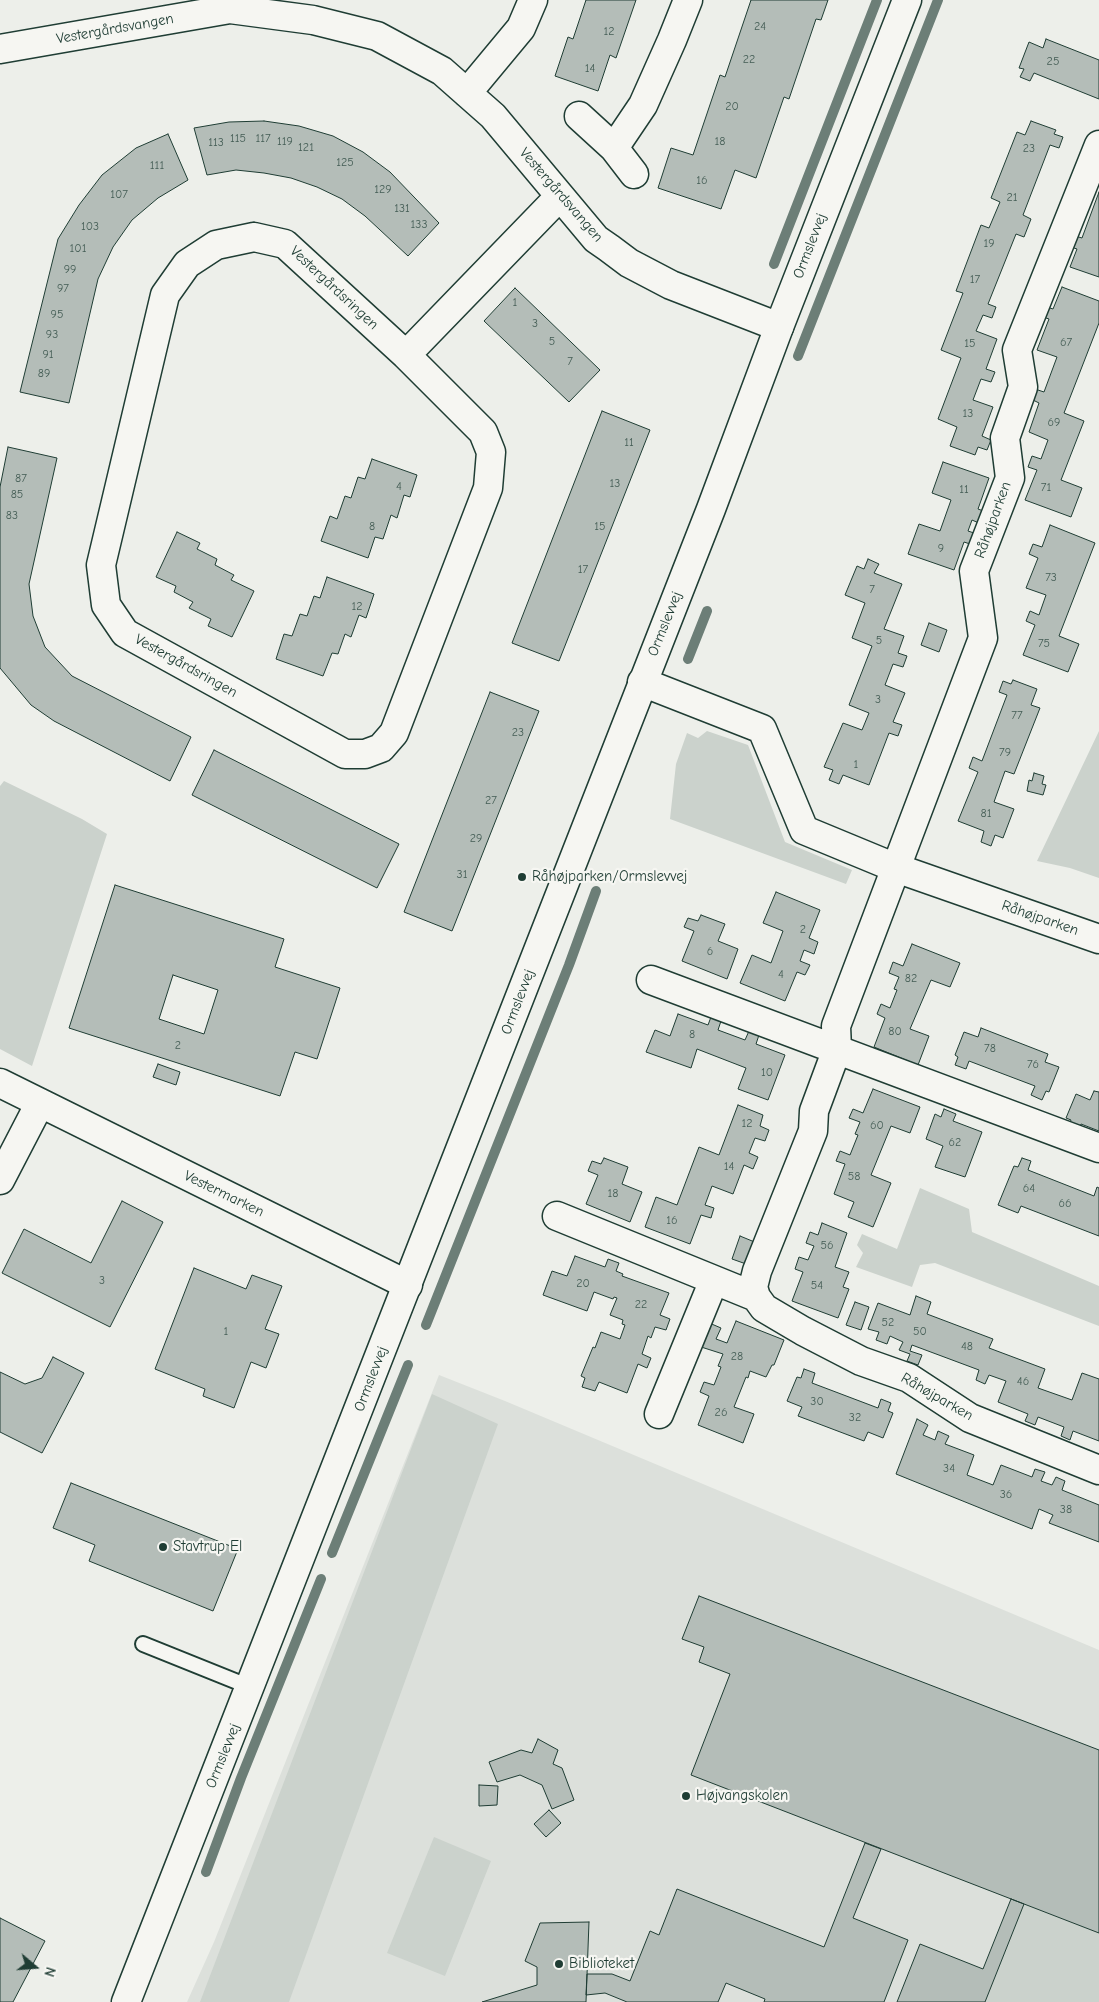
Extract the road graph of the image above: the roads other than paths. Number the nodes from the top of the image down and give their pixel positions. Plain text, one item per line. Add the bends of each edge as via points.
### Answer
1 (533, 0) edge
2 (688, 0) edge
3 (907, 0) edge
4 (231, 4) edge
5 (0, 49) edge
6 (467, 93) junction
7 (579, 116) dead end
8 (1099, 145) edge
9 (614, 148) junction
10 (634, 174) dead end
11 (560, 196) junction
12 (779, 327) junction
13 (406, 355) junction
14 (642, 682) junction
15 (896, 868) junction
16 (1099, 939) edge
17 (651, 980) dead end
18 (837, 1049) junction
19 (0, 1083) edge
20 (40, 1103) junction
21 (1099, 1148) edge
22 (0, 1180) edge
23 (557, 1216) dead end
24 (714, 1280) junction
25 (408, 1285) junction
26 (756, 1298) junction
27 (659, 1414) dead end
28 (1099, 1470) edge
29 (143, 1644) dead end
30 (250, 1687) junction
31 (126, 2002) edge

1 - 6 street via 521,28
2 - 9 street via 643,105
3 - 12 street, Ormslevvej
4 - 5 street, Vestergårdsvangen
4 - 6 street, Vestergårdsvangen via 377,36 442,71
6 - 11 street, Vestergårdsvangen via 493,116
7 - 9 street
8 - 15 street, Råhøjparken via 1017,350 1024,387 1005,438 1010,478 974,571 983,638
9 - 10 street
11 - 12 street, Vestergårdsvangen via 596,239 629,263 671,285
11 - 13 street
12 - 14 street, Ormslevvej
13 - 13 street, Vestergårdsringen via 483,432 491,452 488,488 394,733 381,748 364,754 345,754 125,633 106,605 101,565 165,295 187,264 216,245 254,237 285,244
14 - 15 street, Råhøjparken via 762,729 804,830
14 - 25 street, Ormslevvej
15 - 16 street, Råhøjparken
15 - 18 street, Råhøjparken via 836,1026
17 - 18 street
18 - 21 street
18 - 26 street, Råhøjparken via 814,1111 813,1131 757,1271 753,1287
19 - 20 street, Vestermarken
20 - 22 street
20 - 25 street, Vestermarken
23 - 24 street, Råhøjparken
24 - 26 street, Råhøjparken
24 - 27 street
25 - 30 street, Ormslevvej
26 - 28 street, Råhøjparken via 774,1315 861,1360 909,1378 970,1418
29 - 30 lane
30 - 31 street, Ormslevvej

